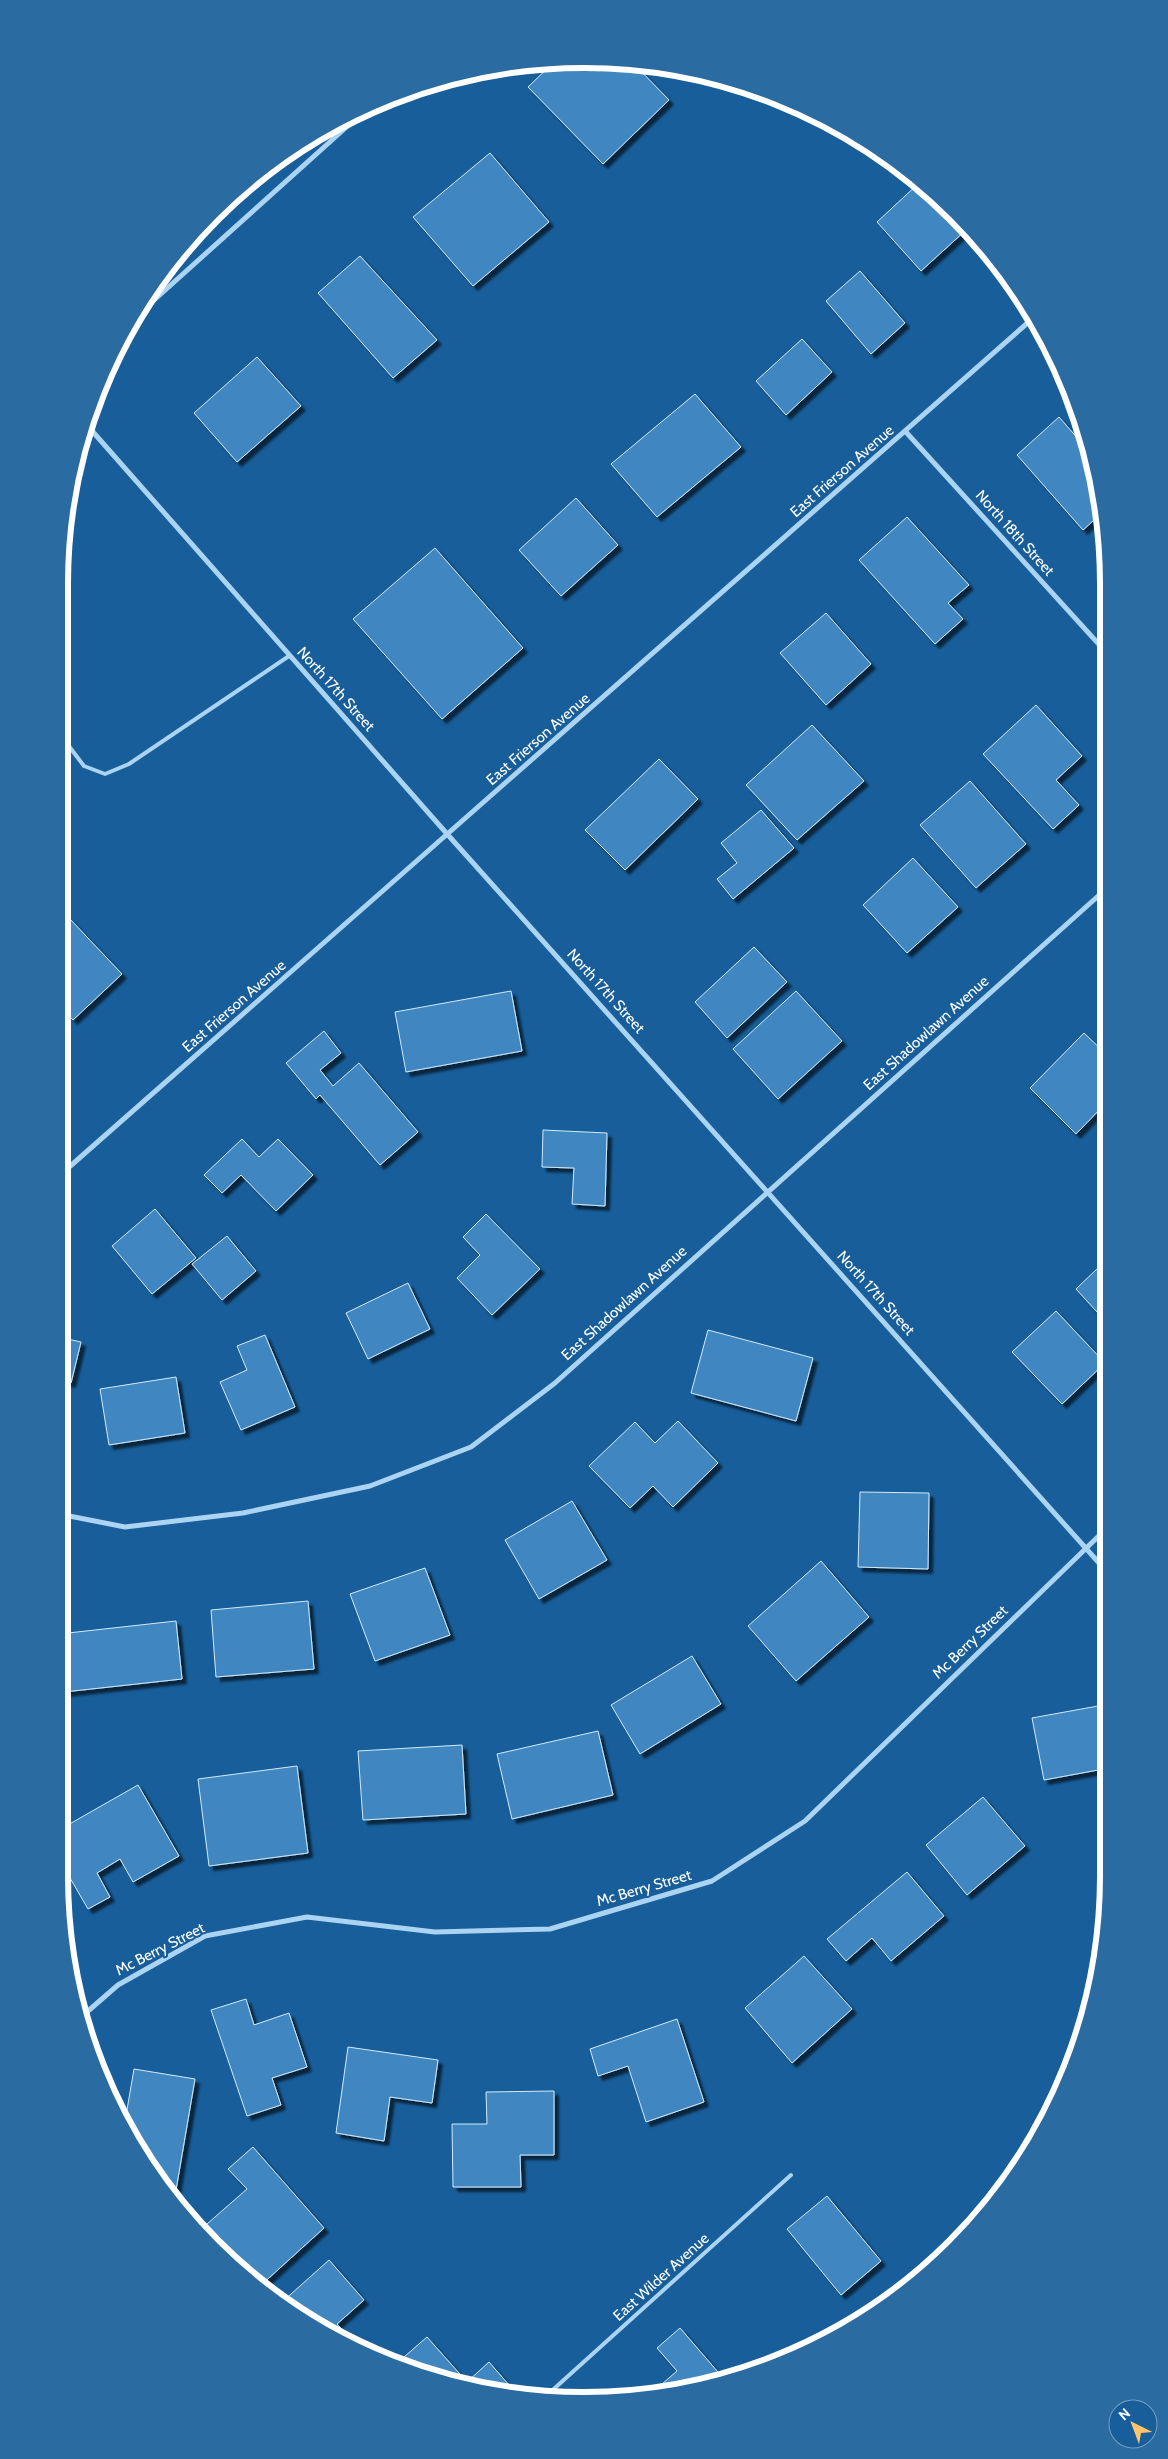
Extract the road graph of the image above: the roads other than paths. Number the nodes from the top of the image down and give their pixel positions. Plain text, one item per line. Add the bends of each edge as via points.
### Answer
1 (349, 125) edge
2 (152, 302) edge
3 (1029, 322) edge
4 (91, 430) edge
5 (905, 431) junction
6 (1100, 646) edge
7 (290, 656) junction
8 (68, 745) edge
9 (448, 835) junction
10 (1100, 894) edge
11 (68, 1168) edge
12 (768, 1191) junction
13 (68, 1516) edge
14 (1100, 1534) edge
15 (1085, 1547) junction
16 (1100, 1565) edge
17 (86, 2013) edge
18 (791, 2175) dead end
19 (552, 2390) edge

1 - 2 street
3 - 5 street, East Frierson Avenue
4 - 7 street, North 17th Street
5 - 6 street, North 18th Street
5 - 9 street, East Frierson Avenue
7 - 8 lane via 129,764 105,774 84,766
7 - 9 street, North 17th Street
9 - 11 street, East Frierson Avenue
9 - 12 street, North 17th Street
10 - 12 street, East Shadowlawn Avenue
12 - 13 street, East Shadowlawn Avenue via 555,1383 471,1446 370,1486 243,1513 125,1527
12 - 15 street, North 17th Street
14 - 15 street, Mc Berry Street
15 - 16 street, North 17th Street
15 - 17 street, Mc Berry Street via 804,1821 712,1881 550,1929 434,1932 307,1917 205,1936 118,1985
18 - 19 lane, East Wilder Avenue

